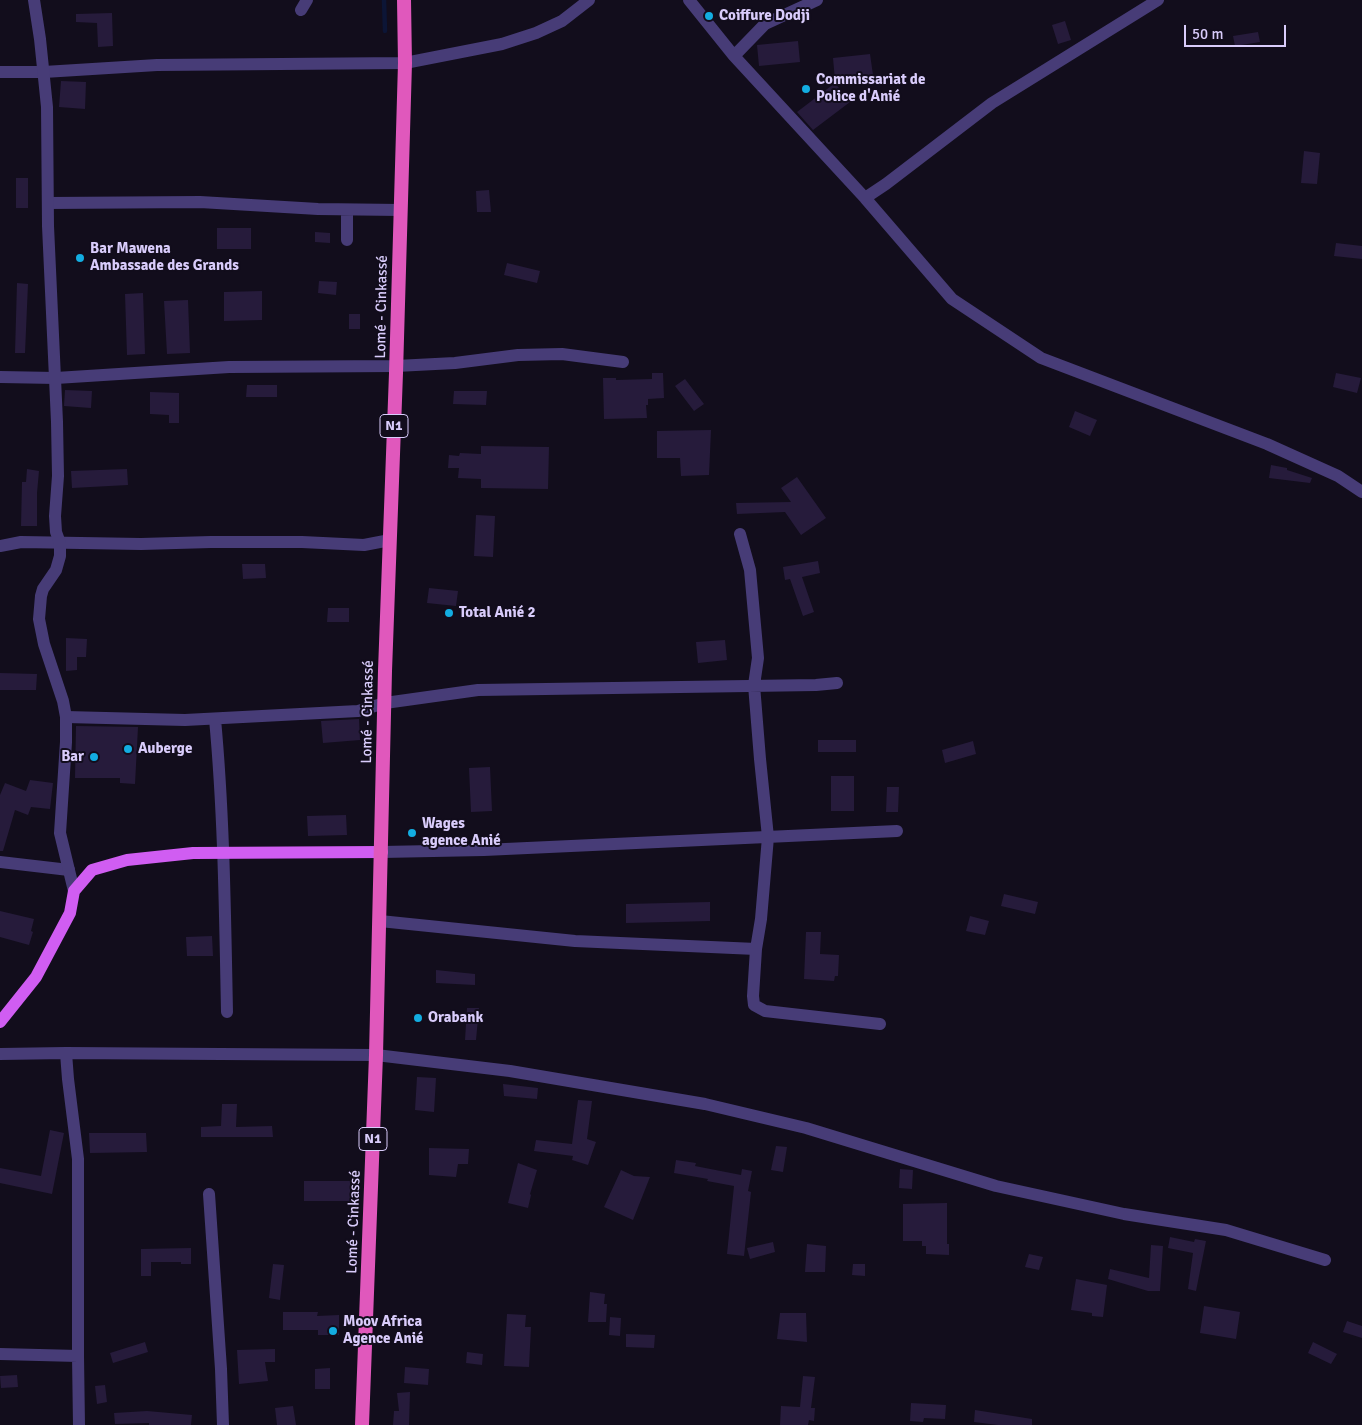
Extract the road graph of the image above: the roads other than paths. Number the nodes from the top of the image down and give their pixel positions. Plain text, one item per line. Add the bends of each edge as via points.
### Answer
1 (34, 0) edge
2 (404, 0) edge
3 (589, 0) edge
4 (688, 0) edge
5 (817, 0) edge
6 (1158, 0) edge
7 (734, 56) junction
8 (405, 63) junction
9 (0, 72) edge
10 (44, 72) junction
11 (865, 198) junction
12 (48, 203) junction
13 (347, 210) junction
14 (400, 210) junction
15 (347, 240) dead end
16 (623, 362) dead end
17 (396, 366) junction
18 (0, 377) edge
19 (56, 378) junction
20 (1362, 492) edge
21 (740, 534) dead end
22 (390, 540) junction
23 (60, 543) junction
24 (0, 546) edge
25 (837, 683) dead end
26 (754, 685) junction
27 (385, 703) junction
28 (66, 718) junction
29 (215, 719) junction
30 (897, 831) dead end
31 (768, 837) junction
32 (382, 852) junction
33 (224, 853) junction
34 (0, 862) edge
35 (69, 870) junction
36 (74, 892) junction
37 (380, 920) junction
38 (756, 949) junction
39 (227, 1012) dead end
40 (0, 1022) edge
41 (880, 1024) dead end
42 (66, 1053) junction
43 (0, 1054) edge
44 (376, 1055) junction
45 (209, 1194) dead end
46 (1325, 1260) dead end
47 (0, 1354) edge
48 (78, 1356) junction
49 (79, 1425) edge
50 (223, 1425) edge
51 (362, 1425) edge

1 - 10 street
2 - 8 highway, Lomé - Cinkassé / N1
3 - 8 street via 562,21 536,33 502,44
4 - 7 street
5 - 7 street via 766,24
6 - 11 street via 992,103
7 - 11 street
8 - 10 street via 157,65
8 - 14 highway, Lomé - Cinkassé / N1
9 - 10 street
10 - 12 street
11 - 20 street via 952,299 1042,358 1267,444 1338,476
12 - 13 street via 200,202
12 - 19 street via 50,304
13 - 14 street
13 - 15 street
14 - 17 highway, Lomé - Cinkassé / N1
16 - 17 street via 562,354
17 - 19 street via 229,367
17 - 22 highway, Lomé - Cinkassé / N1
18 - 19 street
19 - 23 street via 58,476 55,516
21 - 26 street via 750,570 758,658
22 - 23 street via 364,545 302,542
22 - 27 highway, Lomé - Cinkassé / N1
23 - 24 street via 21,542
23 - 28 street via 56,570 40,596 39,619
25 - 26 street
26 - 27 street via 478,690
26 - 31 street
27 - 29 street via 358,711
27 - 32 highway, Lomé - Cinkassé / N1
28 - 29 street
28 - 35 street via 60,833
29 - 33 street
30 - 31 street
31 - 32 street
31 - 38 street
32 - 33 main road
32 - 37 highway, Lomé - Cinkassé / N1
33 - 36 main road via 193,853 118,863 92,870
33 - 39 street
34 - 35 street
35 - 36 street
36 - 40 main road via 70,913 36,977
37 - 38 street via 575,941
37 - 44 highway, Lomé - Cinkassé / N1
38 - 41 street via 754,1006 765,1012
42 - 43 street
42 - 44 street
42 - 48 street via 78,1159
44 - 46 street via 510,1072 705,1104 806,1128 996,1186 1124,1214 1226,1230
44 - 51 highway, Lomé - Cinkassé / N1
45 - 50 street
47 - 48 street
48 - 49 street

